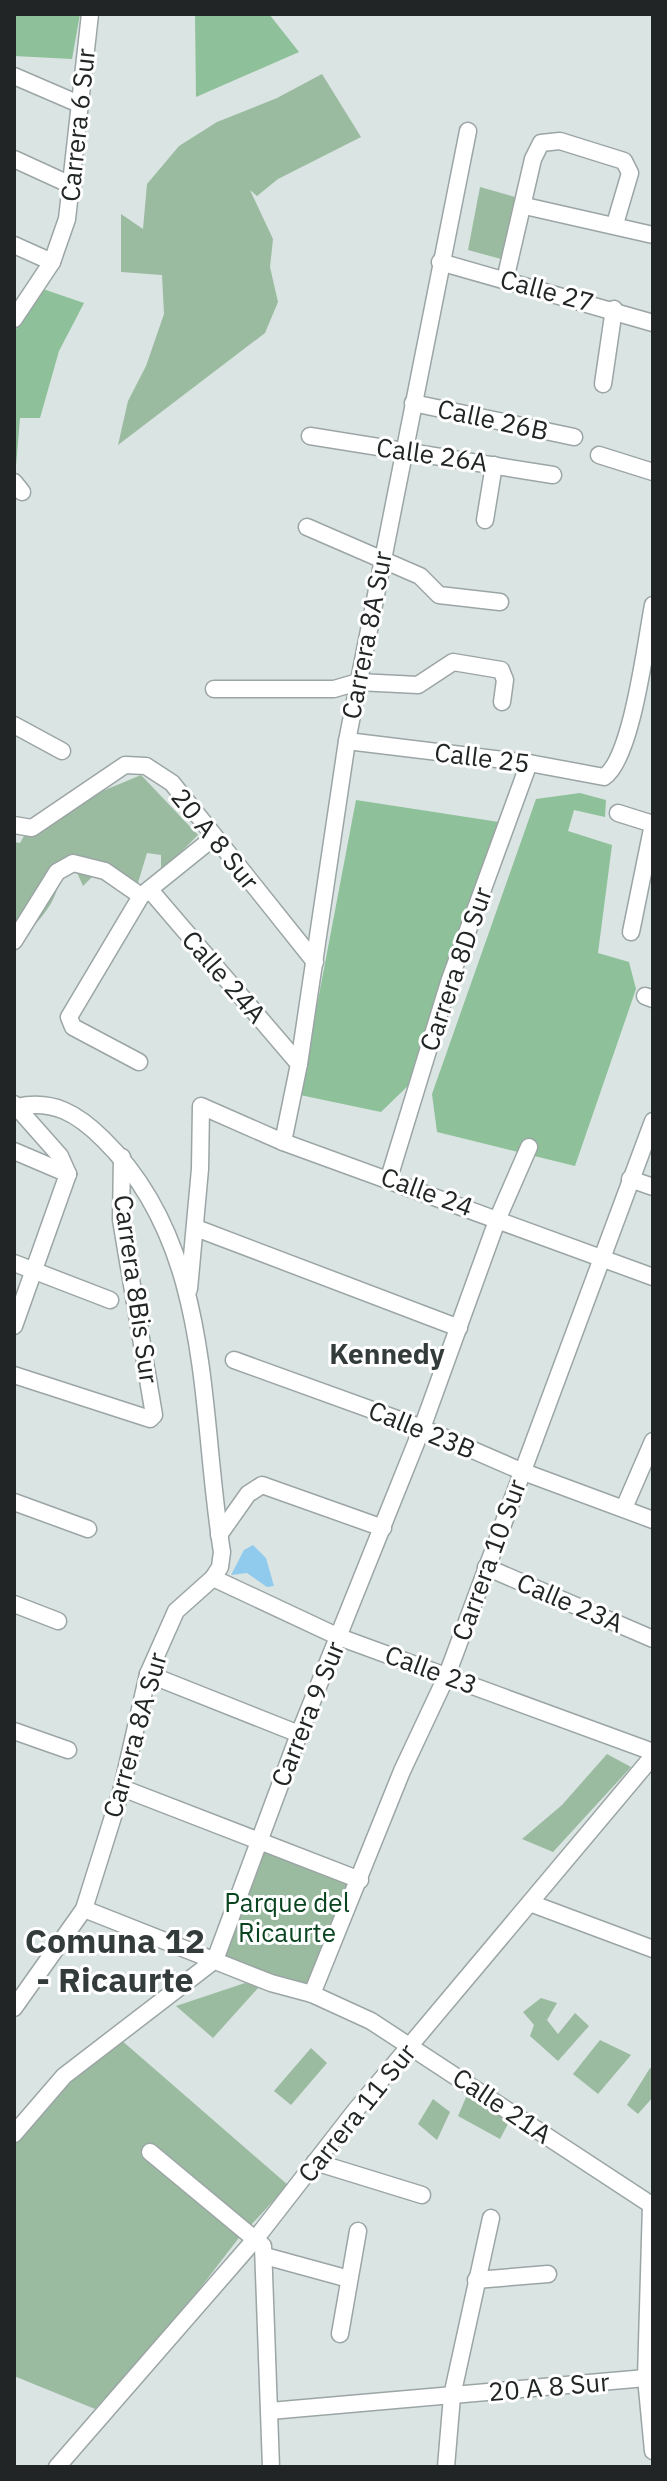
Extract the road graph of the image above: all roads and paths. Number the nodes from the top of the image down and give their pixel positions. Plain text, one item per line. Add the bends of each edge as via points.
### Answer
1 (90, 14) edge
2 (14, 76) edge
3 (79, 104) junction
4 (468, 131) dead end
5 (14, 159) edge
6 (73, 186) junction
7 (525, 206) junction
8 (615, 224) junction
9 (653, 235) edge
10 (14, 245) edge
11 (52, 262) junction
12 (440, 262) junction
13 (505, 280) junction
14 (614, 309) junction
15 (14, 319) edge
16 (653, 323) edge
17 (603, 384) dead end
18 (413, 403) junction
19 (310, 436) dead end
20 (574, 437) dead end
21 (403, 452) junction
22 (599, 455) dead end
23 (494, 465) junction
24 (653, 472) edge
25 (553, 475) dead end
26 (485, 520) dead end
27 (307, 527) dead end
28 (382, 561) junction
29 (500, 602) dead end
30 (653, 605) edge
31 (647, 662) edge
32 (358, 682) junction
33 (214, 689) dead end
34 (502, 702) dead end
35 (14, 725) edge
36 (347, 741) junction
37 (62, 751) dead end
38 (529, 763) junction
39 (618, 813) dead end
40 (653, 824) edge
41 (14, 825) edge
42 (213, 838) junction
43 (145, 893) junction
44 (631, 932) dead end
45 (14, 941) edge
46 (315, 962) junction
47 (139, 1062) dead end
48 (299, 1064) junction
49 (16, 1105) edge
50 (653, 1121) edge
51 (283, 1142) junction
52 (529, 1147) dead end
53 (14, 1151) edge
54 (122, 1157) junction
55 (68, 1174) junction
56 (389, 1178) junction
57 (630, 1179) junction
58 (653, 1187) edge
59 (498, 1218) junction
60 (196, 1228) junction
61 (603, 1256) junction
62 (14, 1263) edge
63 (36, 1270) junction
64 (653, 1277) edge
65 (189, 1295) junction
66 (110, 1300) dead end
67 (14, 1326) edge
68 (459, 1328) junction
69 (234, 1360) dead end
70 (14, 1375) edge
71 (422, 1428) junction
72 (653, 1441) edge
73 (521, 1471) junction
74 (14, 1502) edge
75 (624, 1508) junction
76 (653, 1520) edge
77 (383, 1528) junction
78 (88, 1529) dead end
79 (219, 1535) junction
80 (486, 1567) junction
81 (213, 1578) junction
82 (14, 1604) edge
83 (58, 1621) dead end
84 (339, 1637) junction
85 (653, 1639) edge
86 (148, 1674) junction
87 (447, 1675) junction
88 (14, 1731) edge
89 (299, 1734) junction
90 (68, 1750) dead end
91 (653, 1754) edge
92 (122, 1788) junction
93 (258, 1842) junction
94 (360, 1880) junction
95 (530, 1903) junction
96 (84, 1909) junction
97 (653, 1949) edge
98 (215, 1960) junction
99 (312, 1994) junction
100 (14, 2008) edge
101 (411, 2045) junction
102 (14, 2134) edge
103 (150, 2152) dead end
104 (315, 2162) junction
105 (422, 2195) dead end
106 (652, 2205) edge
107 (491, 2218) dead end
108 (358, 2231) dead end
109 (257, 2237) junction
110 (265, 2256) junction
111 (548, 2274) dead end
112 (349, 2279) junction
113 (476, 2280) junction
114 (340, 2334) dead end
115 (646, 2378) junction
116 (452, 2396) junction
117 (270, 2411) junction
118 (653, 2451) edge
119 (57, 2467) edge
120 (271, 2467) edge
121 (446, 2467) edge

1 - 3 street, Carrera 6 Sur
2 - 3 street
3 - 6 street, Carrera 6 Sur
4 - 12 street, Carrera 8A Sur
5 - 6 street
6 - 11 street, Carrera 6 Sur
7 - 8 street
7 - 8 street via 536,150 541,143 560,141 616,156 629,166
7 - 13 street
8 - 9 street
10 - 11 street
11 - 15 street, Carrera 6 Sur
12 - 13 street, Calle 27
12 - 18 street, Carrera 8A Sur
13 - 14 street, Calle 27
14 - 16 street, Calle 27
14 - 17 street
18 - 20 street, Calle 26B
18 - 21 street, Carrera 8A Sur
19 - 21 street, Calle 26A
21 - 23 street, Calle 26A
21 - 28 street, Carrera 8A Sur
22 - 24 street
23 - 25 street, Calle 26A
23 - 26 street
27 - 28 street
28 - 29 street via 423,577 439,595
28 - 32 street, Carrera 8A Sur
30 - 31 street
31 - 38 street, Calle 25 via 614,771 593,777
32 - 33 street via 334,689
32 - 34 street via 418,685 463,661 501,670
32 - 36 street, Carrera 8A Sur
35 - 37 street
36 - 38 street, Calle 25
36 - 46 street, Carrera 8A Sur
38 - 56 street, Carrera 8D Sur via 449,982
39 - 40 street
40 - 44 street
41 - 42 street, 20 A 8 Sur via 32,828 125,765 146,766 172,783
42 - 43 street
42 - 46 street, 20 A 8 Sur
43 - 45 street, Calle 24A via 105,871 73,863 57,872
43 - 47 street via 68,1021
43 - 48 street, Calle 24A
46 - 48 street, Carrera 8A Sur
48 - 51 street, Carrera 8A Sur
49 - 54 street via 39,1102 80,1118
49 - 55 street via 60,1156
50 - 57 street, Carrera 10 Sur
51 - 56 street, Calle 24
51 - 60 street, Calle 24 via 201,1106
52 - 59 street, Carrera 9 Sur
53 - 55 street
54 - 65 street via 156,1213
54 - 70 street, Carrera 8Bis Sur via 121,1220 154,1415 150,1419
55 - 63 street
56 - 59 street, Calle 24
57 - 58 street
57 - 61 street, Carrera 10 Sur
59 - 61 street, Calle 24
59 - 68 street, Carrera 9 Sur
60 - 65 street
60 - 68 street
61 - 64 street, Calle 24
61 - 73 street, Carrera 10 Sur
62 - 63 street
63 - 66 street
63 - 67 street
65 - 79 street
68 - 71 street, Carrera 9 Sur
69 - 71 street, Calle 23B
71 - 73 street, Calle 23B
71 - 77 street, Carrera 9 Sur
72 - 75 street
73 - 75 street, Calle 23B
73 - 80 street, Carrera 10 Sur
74 - 78 street
75 - 76 street, Calle 23B
77 - 79 street via 262,1485 248,1494
77 - 84 street, Carrera 9 Sur
79 - 81 street via 220,1567
80 - 85 street, Calle 23A
80 - 87 street, Carrera 10 Sur
81 - 84 street, Calle 23
81 - 86 street, Carrera 8A Sur via 176,1611
82 - 83 street
84 - 87 street, Calle 23
84 - 89 street, Carrera 9 Sur
86 - 89 street
86 - 92 street, Carrera 8A Sur
87 - 91 street, Calle 23
87 - 94 street, Carrera 10 Sur
88 - 90 street
89 - 93 street, Carrera 9 Sur
91 - 95 street, Carrera 11 Sur
92 - 93 street
92 - 96 street, Carrera 8A Sur
93 - 94 street
93 - 98 street, Carrera 9 Sur
94 - 99 street, Carrera 10 Sur
95 - 97 street
95 - 101 street, Carrera 11 Sur
96 - 98 street, Calle 21A
96 - 100 street
98 - 99 street, Calle 21A
98 - 102 street via 64,2076
99 - 101 street, Calle 21A
101 - 104 street, Carrera 11 Sur
101 - 106 street, Calle 21A
103 - 109 street
104 - 105 street
104 - 109 street, Carrera 11 Sur
106 - 115 street
107 - 113 street, 20 A 8 Sur
108 - 112 street
109 - 110 street
109 - 119 street, Carrera 11 Sur
110 - 112 street
110 - 117 street
111 - 113 street
112 - 114 street
113 - 116 street, 20 A 8 Sur
115 - 116 street, 20 A 8 Sur
115 - 118 street
116 - 117 street, 20 A 8 Sur
116 - 121 street
117 - 120 street

